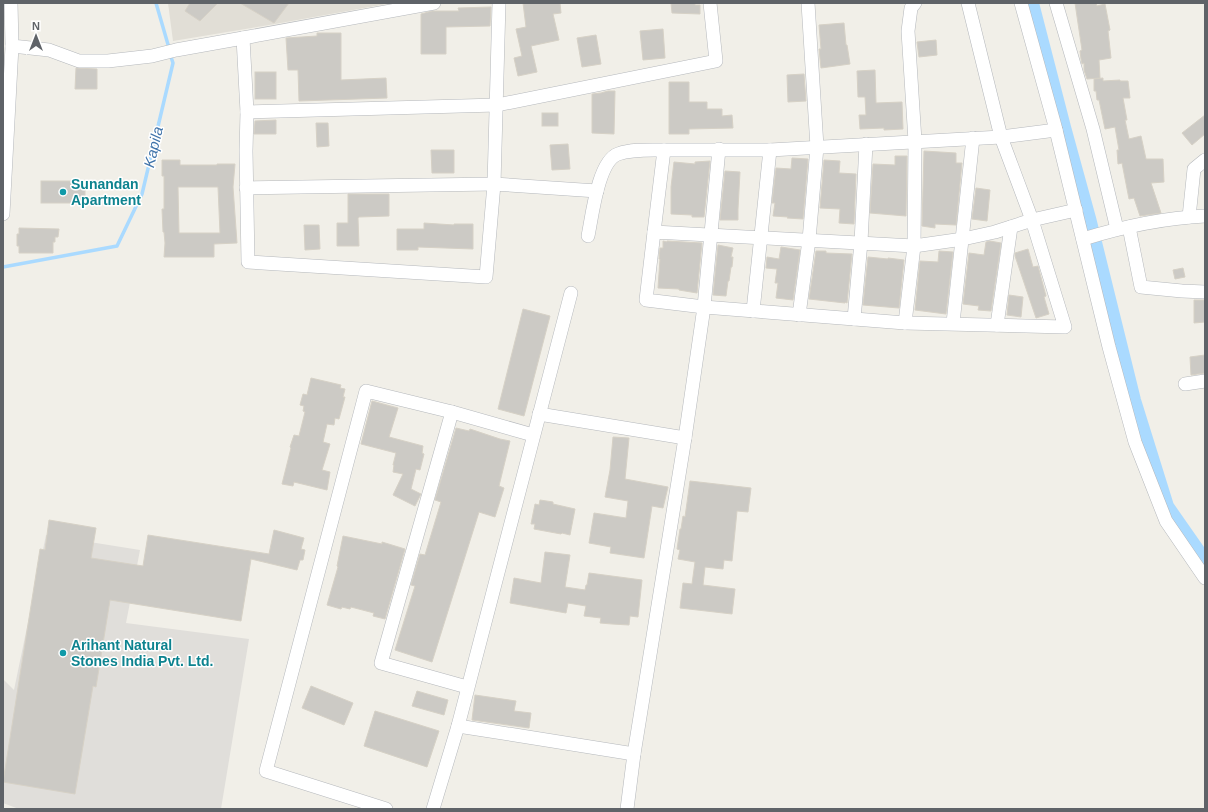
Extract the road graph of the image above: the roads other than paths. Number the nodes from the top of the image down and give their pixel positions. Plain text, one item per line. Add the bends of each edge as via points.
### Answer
1 (11, 3) edge
2 (434, 3) edge
3 (500, 3) edge
4 (710, 3) edge
5 (808, 3) edge
6 (915, 3) edge
7 (968, 3) edge
8 (1021, 3) edge
9 (1056, 3) edge
10 (243, 38) junction
11 (12, 46) junction
12 (496, 105) junction
13 (247, 112) junction
14 (1056, 130) junction
15 (1001, 137) junction
16 (973, 138) junction
17 (915, 141) junction
18 (866, 144) junction
19 (816, 147) junction
20 (719, 149) junction
21 (664, 150) junction
22 (770, 150) junction
23 (1205, 160) edge
24 (494, 184) junction
25 (246, 188) junction
26 (597, 191) junction
27 (1076, 210) junction
28 (3, 214) edge
29 (1205, 216) edge
30 (1189, 217) junction
31 (1032, 220) junction
32 (1011, 227) junction
33 (1123, 228) junction
34 (654, 232) junction
35 (711, 234) junction
36 (588, 236) dead end
37 (761, 237) junction
38 (963, 239) junction
39 (1083, 239) junction
40 (809, 240) junction
41 (861, 242) junction
42 (914, 246) junction
43 (1205, 292) edge
44 (571, 293) dead end
45 (704, 307) junction
46 (753, 310) junction
47 (799, 315) junction
48 (854, 319) junction
49 (905, 322) junction
50 (954, 323) junction
51 (997, 325) junction
52 (1205, 381) edge
53 (1185, 384) dead end
54 (452, 412) junction
55 (539, 414) junction
56 (533, 435) junction
57 (685, 438) junction
58 (1205, 578) edge
59 (467, 687) junction
60 (458, 726) junction
61 (634, 754) junction
62 (386, 809) edge
63 (433, 809) edge
64 (627, 809) edge

1 - 11 street
2 - 10 street
3 - 12 street
4 - 12 street via 716,61
5 - 19 street
6 - 17 street via 911,8 908,31
7 - 15 street
8 - 14 street
9 - 33 street
10 - 11 street via 152,56 108,61 78,61 49,50
10 - 13 street
11 - 28 street
12 - 13 street
12 - 24 street
13 - 25 street
14 - 15 street
14 - 27 street
15 - 16 street
15 - 31 street
16 - 17 street
16 - 38 street
17 - 18 street
17 - 42 street
18 - 19 street
18 - 41 street
19 - 22 street
19 - 40 street
20 - 21 street
20 - 22 street
20 - 35 street
21 - 26 street via 616,155 605,166
21 - 34 street
22 - 37 street
23 - 30 street via 1194,170
24 - 25 street
24 - 25 street via 486,277 248,262
24 - 26 street
26 - 36 street
27 - 31 street
27 - 39 street
29 - 30 street
30 - 33 street
31 - 32 street
31 - 51 street via 1065,327
32 - 38 street
32 - 51 street
33 - 39 street
33 - 43 street via 1140,286
34 - 35 street
34 - 45 street via 646,300
35 - 37 street
35 - 45 street
37 - 40 street
37 - 46 street
38 - 42 street
38 - 50 street
39 - 58 street via 1135,442 1166,521
40 - 41 street
40 - 47 street
41 - 42 street
41 - 48 street
42 - 49 street
44 - 55 street
45 - 46 street
45 - 57 street
46 - 47 street
47 - 48 street
48 - 49 street
49 - 50 street
50 - 51 street
52 - 53 street
54 - 56 street
54 - 59 street via 381,663
54 - 62 street via 366,391 266,771
55 - 56 street
55 - 57 street
56 - 59 street
57 - 61 street
59 - 60 street
60 - 61 street
60 - 63 street
61 - 64 street

